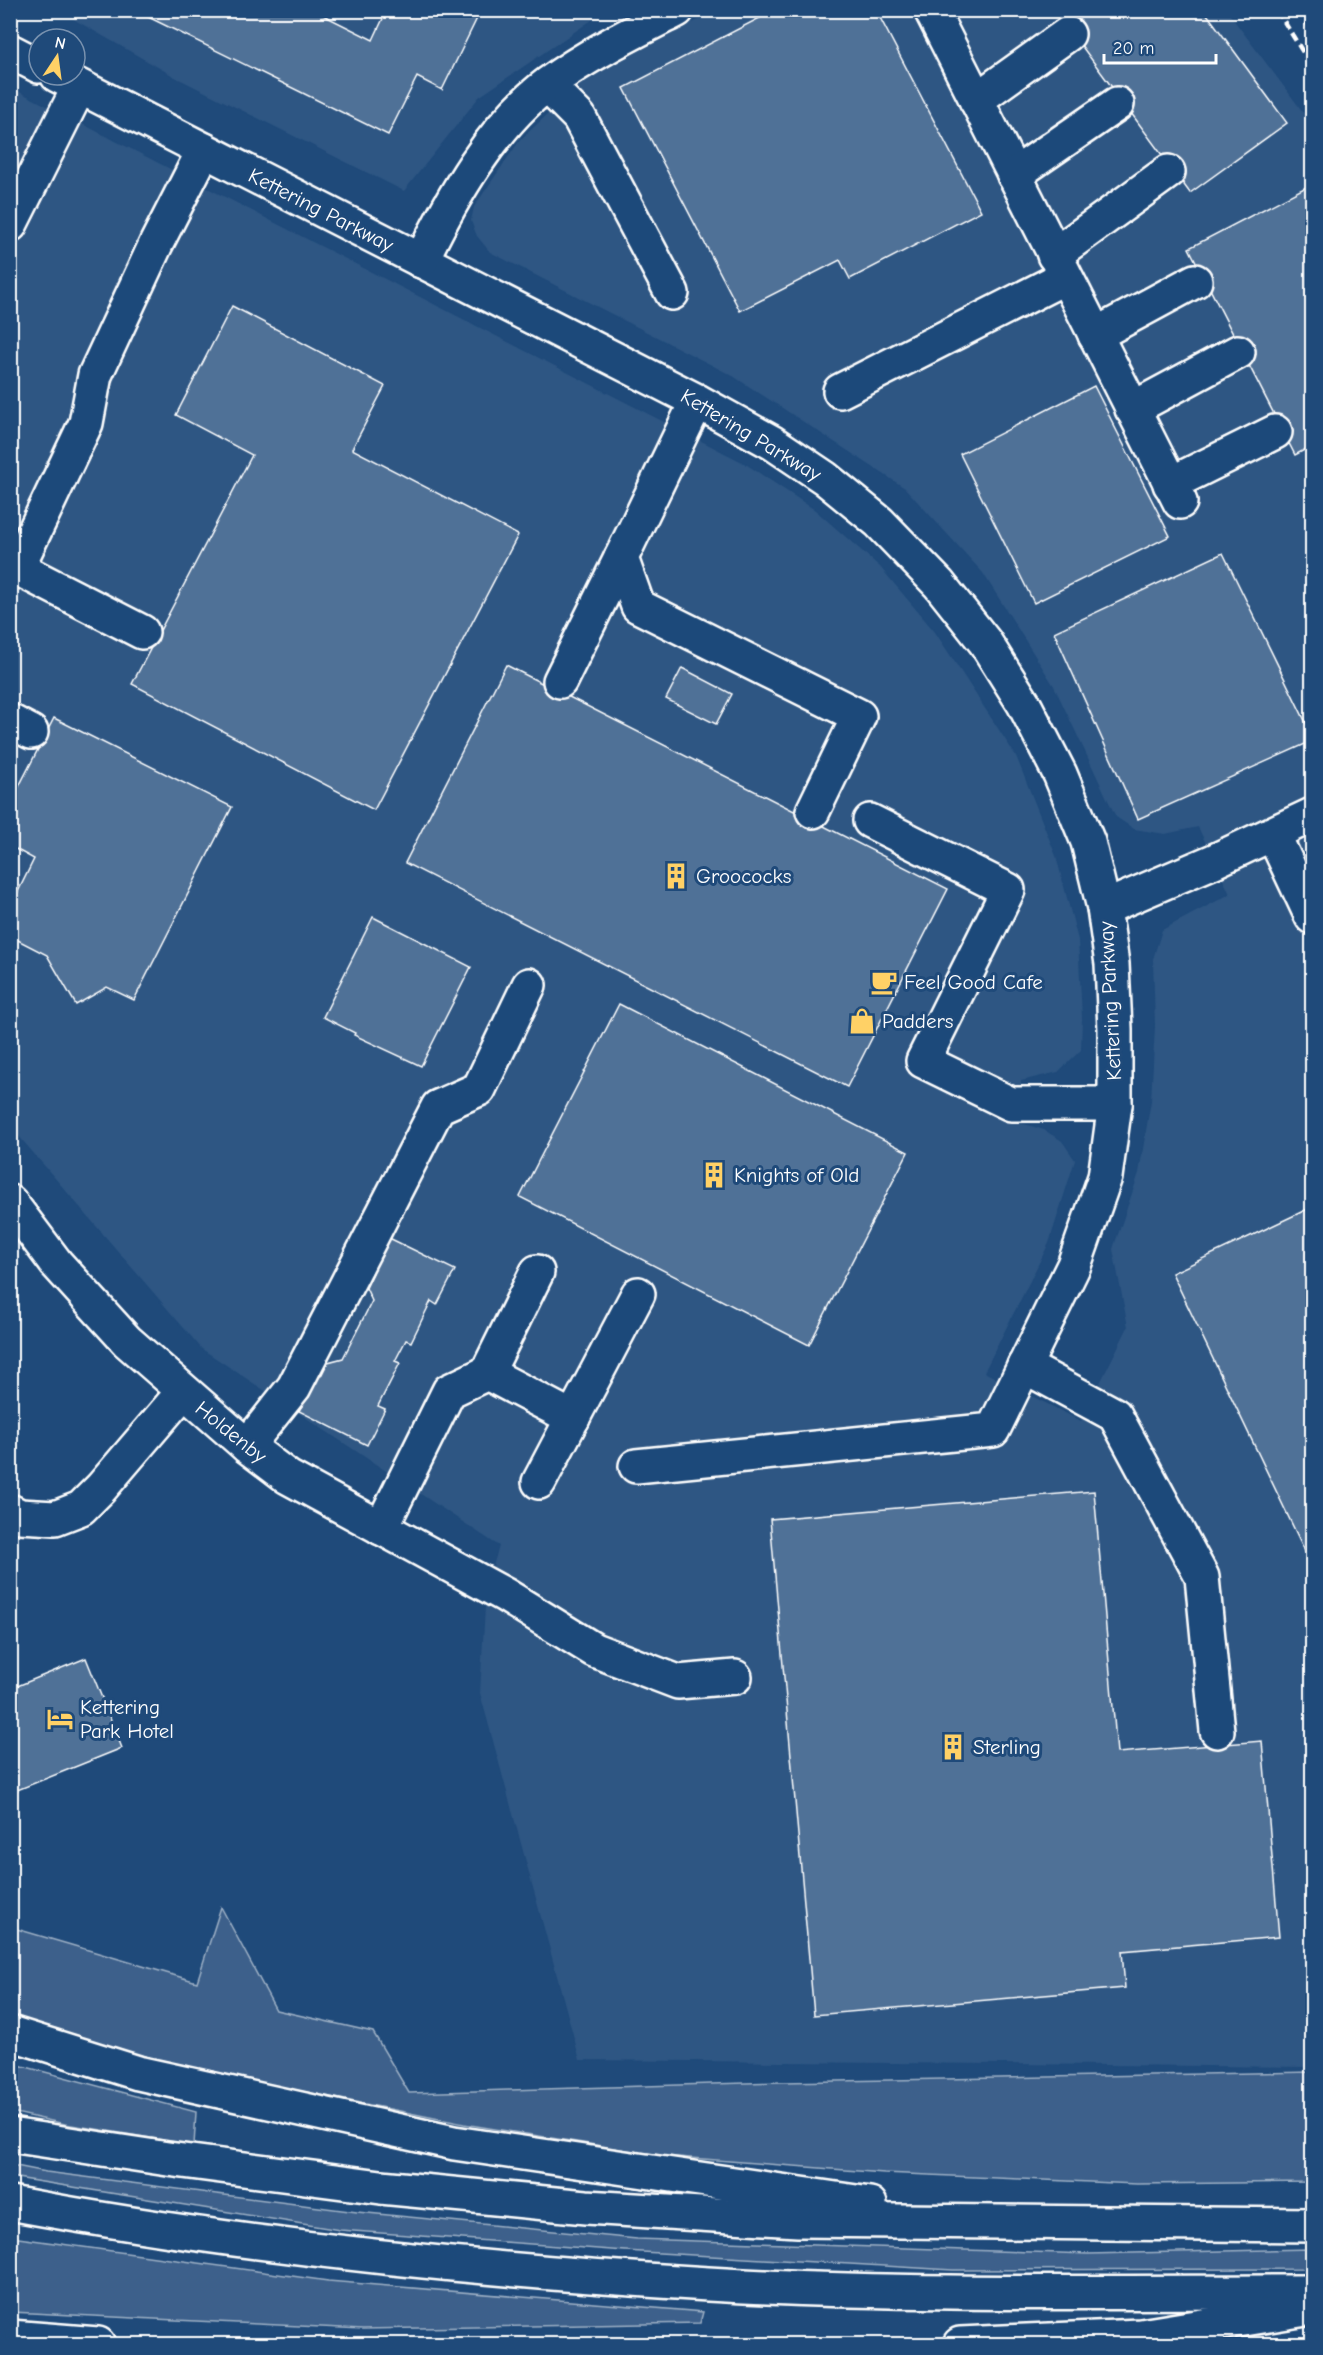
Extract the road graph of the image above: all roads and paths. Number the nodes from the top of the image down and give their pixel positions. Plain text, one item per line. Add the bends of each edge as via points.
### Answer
1 (676, 10) edge
2 (930, 10) edge
3 (1068, 34) dead end
4 (10, 51) edge
5 (27, 60) edge
6 (547, 85) junction
7 (66, 87) edge
8 (80, 87) edge
9 (976, 100) junction
10 (1117, 104) dead end
11 (204, 150) junction
12 (1168, 172) dead end
13 (1014, 175) junction
14 (10, 225) edge
15 (422, 261) junction
16 (1060, 266) junction
17 (1196, 281) dead end
18 (672, 293) dead end
19 (1095, 335) junction
20 (1238, 352) dead end
21 (840, 391) dead end
22 (697, 401) junction
23 (1132, 409) junction
24 (1275, 432) dead end
25 (621, 558) junction
26 (142, 632) dead end
27 (560, 681) dead end
28 (813, 811) dead end
29 (1310, 816) edge
30 (870, 821) dead end
31 (1273, 834) junction
32 (1104, 908) junction
33 (1312, 917) edge
34 (529, 985) dead end
35 (1115, 1104) junction
36 (10, 1202) edge
37 (537, 1272) dead end
38 (638, 1294) dead end
39 (487, 1373) junction
40 (1019, 1376) junction
41 (183, 1392) junction
42 (573, 1418) junction
43 (246, 1446) junction
44 (636, 1466) dead end
45 (539, 1482) dead end
46 (10, 1511) edge
47 (381, 1528) junction
48 (735, 1677) dead end
49 (1217, 1731) dead end
50 (10, 2033) edge
51 (10, 2135) edge
52 (10, 2203) edge
53 (992, 2222) junction
54 (1312, 2225) edge
55 (1312, 2292) edge
56 (1312, 2308) edge
57 (10, 2337) edge
58 (98, 2344) edge
59 (960, 2344) edge

1 - 6 main road via 601,48
2 - 9 main road
3 - 9 main road
4 - 5 main road
6 - 15 main road via 507,124 477,162 450,204
6 - 18 main road via 579,117
7 - 14 main road
8 - 11 main road, Kettering Parkway
9 - 13 main road
10 - 13 main road
11 - 15 main road, Kettering Parkway
11 - 26 main road via 95,375 86,423 17,568
12 - 16 main road
13 - 16 main road
15 - 22 main road, Kettering Parkway
16 - 19 main road
16 - 21 main road
17 - 19 main road
19 - 23 main road
20 - 23 main road
22 - 25 main road
22 - 32 main road, Kettering Parkway via 773,443 825,478 879,522 939,584 985,642 1055,764 1088,842
23 - 24 main road via 1175,493
25 - 27 main road
25 - 28 main road via 638,606 859,716
29 - 31 main road
30 - 35 main road via 1008,890 923,1061 1011,1104
31 - 32 main road
31 - 33 main road
32 - 35 main road, Kettering Parkway via 1112,964
34 - 43 main road via 479,1089 438,1107 294,1387
35 - 40 main road, Kettering Parkway via 1104,1177 1074,1265
36 - 41 main road, Holdenby via 56,1263 127,1341
37 - 39 main road
38 - 42 main road
39 - 42 main road
39 - 47 main road via 449,1391
40 - 44 main road, Kettering Parkway via 993,1430
40 - 49 main road via 1115,1415 1202,1577
41 - 43 main road, Holdenby
41 - 46 main road via 81,1508 55,1518 20,1516
42 - 45 main road
43 - 47 main road, Holdenby via 288,1477
47 - 48 main road, Holdenby via 505,1595 594,1650 678,1682
50 - 53 main road via 138,2073 454,2143
51 - 53 main road via 381,2187 586,2207 798,2220
52 - 55 main road via 185,2232 347,2252 698,2284 889,2290
53 - 54 main road
56 - 59 main road via 1140,2336
57 - 58 main road

